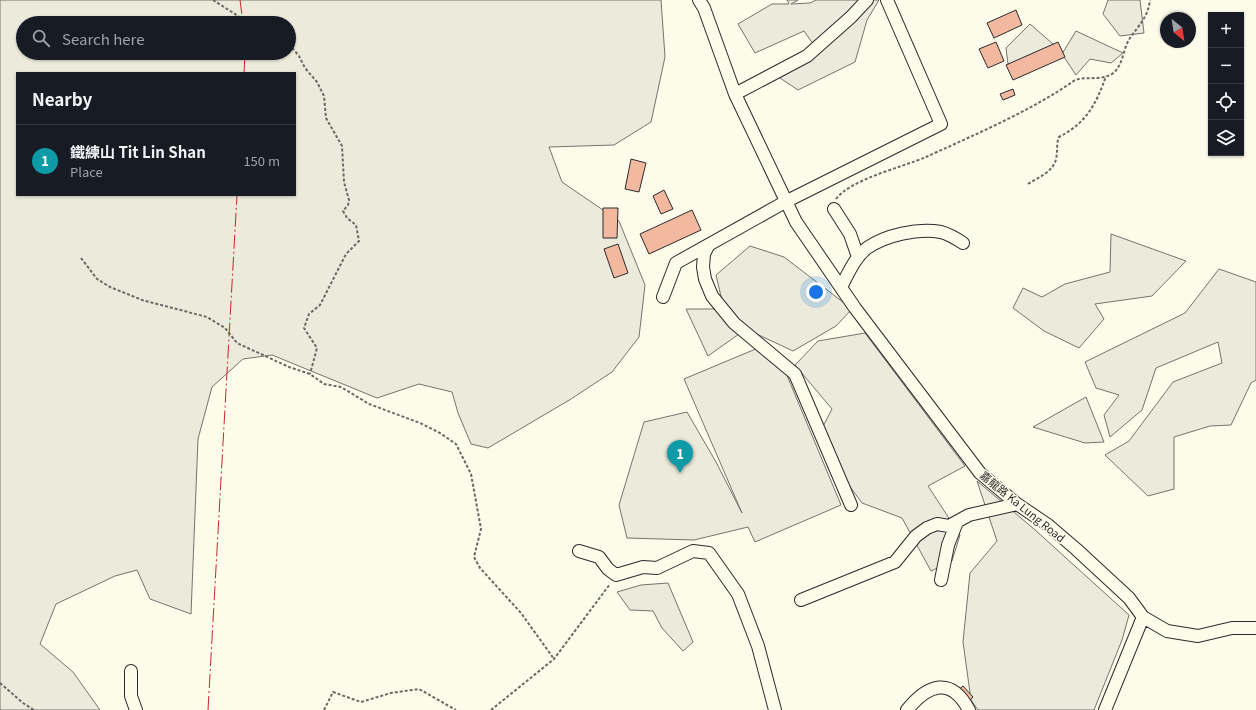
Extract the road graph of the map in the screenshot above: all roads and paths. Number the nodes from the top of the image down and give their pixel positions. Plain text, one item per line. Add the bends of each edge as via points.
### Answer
1 (213, 0) edge
2 (699, 0) edge
3 (867, 0) edge
4 (887, 0) edge
5 (1150, 0) edge
6 (238, 16) edge
7 (296, 52) edge
8 (1106, 76) junction
9 (735, 94) junction
10 (1028, 184) dead end
11 (785, 202) junction
12 (834, 208) joint
13 (963, 242) dead end
14 (708, 246) junction
15 (858, 257) junction
16 (81, 258) dead end
17 (841, 287) junction
18 (663, 297) dead end
19 (310, 374) junction
20 (1017, 504) junction
21 (851, 505) dead end
22 (957, 522) junction
23 (579, 551) dead end
24 (616, 575) junction
25 (941, 580) dead end
26 (801, 600) dead end
27 (1143, 617) junction
28 (1256, 628) edge
29 (554, 659) junction
30 (131, 671) dead end
31 (0, 684) edge
32 (34, 710) edge
33 (136, 710) edge
34 (324, 710) edge
35 (456, 710) edge
36 (491, 710) edge
37 (775, 710) edge
38 (907, 710) edge
39 (969, 710) edge
40 (1105, 710) edge

1 - 6 path
2 - 9 street, 嘉龍路 Ka Lung Road
3 - 9 street via 807,56
4 - 11 street via 941,124
5 - 8 path via 1144,20 1130,38 1116,70
7 - 19 path via 324,96 326,118 342,146 344,182 349,200 343,211 356,225 359,241 346,254 320,305 309,314 304,328 317,348
8 - 10 path via 1095,103 1081,123 1059,137 1052,169
8 - 12 path via 1075,80 1038,102 968,137 852,186 835,200
9 - 11 street, 嘉龍路 Ka Lung Road
11 - 14 street
11 - 17 street, 嘉龍路 Ka Lung Road
12 - 15 street via 850,234
13 - 15 street via 942,232 915,232 889,238 866,248
14 - 18 street via 676,263
14 - 21 street via 704,254 703,267 712,296 734,323 795,374
15 - 17 street
16 - 19 path via 97,279 110,287 142,300 207,317 225,328 237,343
17 - 20 street, 嘉龍路 Ka Lung Road via 980,473
19 - 29 path via 324,384 341,387 369,404 440,433 456,444 471,474 481,529 474,557 480,568 521,613
20 - 22 street via 969,515
20 - 27 street, 嘉龍路 Ka Lung Road via 1048,525 1076,549 1129,598
22 - 25 street via 948,545
22 - 26 street via 949,526 937,524 927,528 916,536 895,562
23 - 24 street via 599,558
24 - 29 path
24 - 37 street via 643,567 657,568 693,551 709,553 738,594 758,646
27 - 28 street, 嘉龍路 Ka Lung Road via 1167,631 1198,636 1232,628
27 - 40 street
29 - 36 path
30 - 33 street via 131,696
31 - 32 path
34 - 35 path via 333,692 361,702 391,693 419,689
38 - 39 street via 927,690 938,687 950,689 963,698

